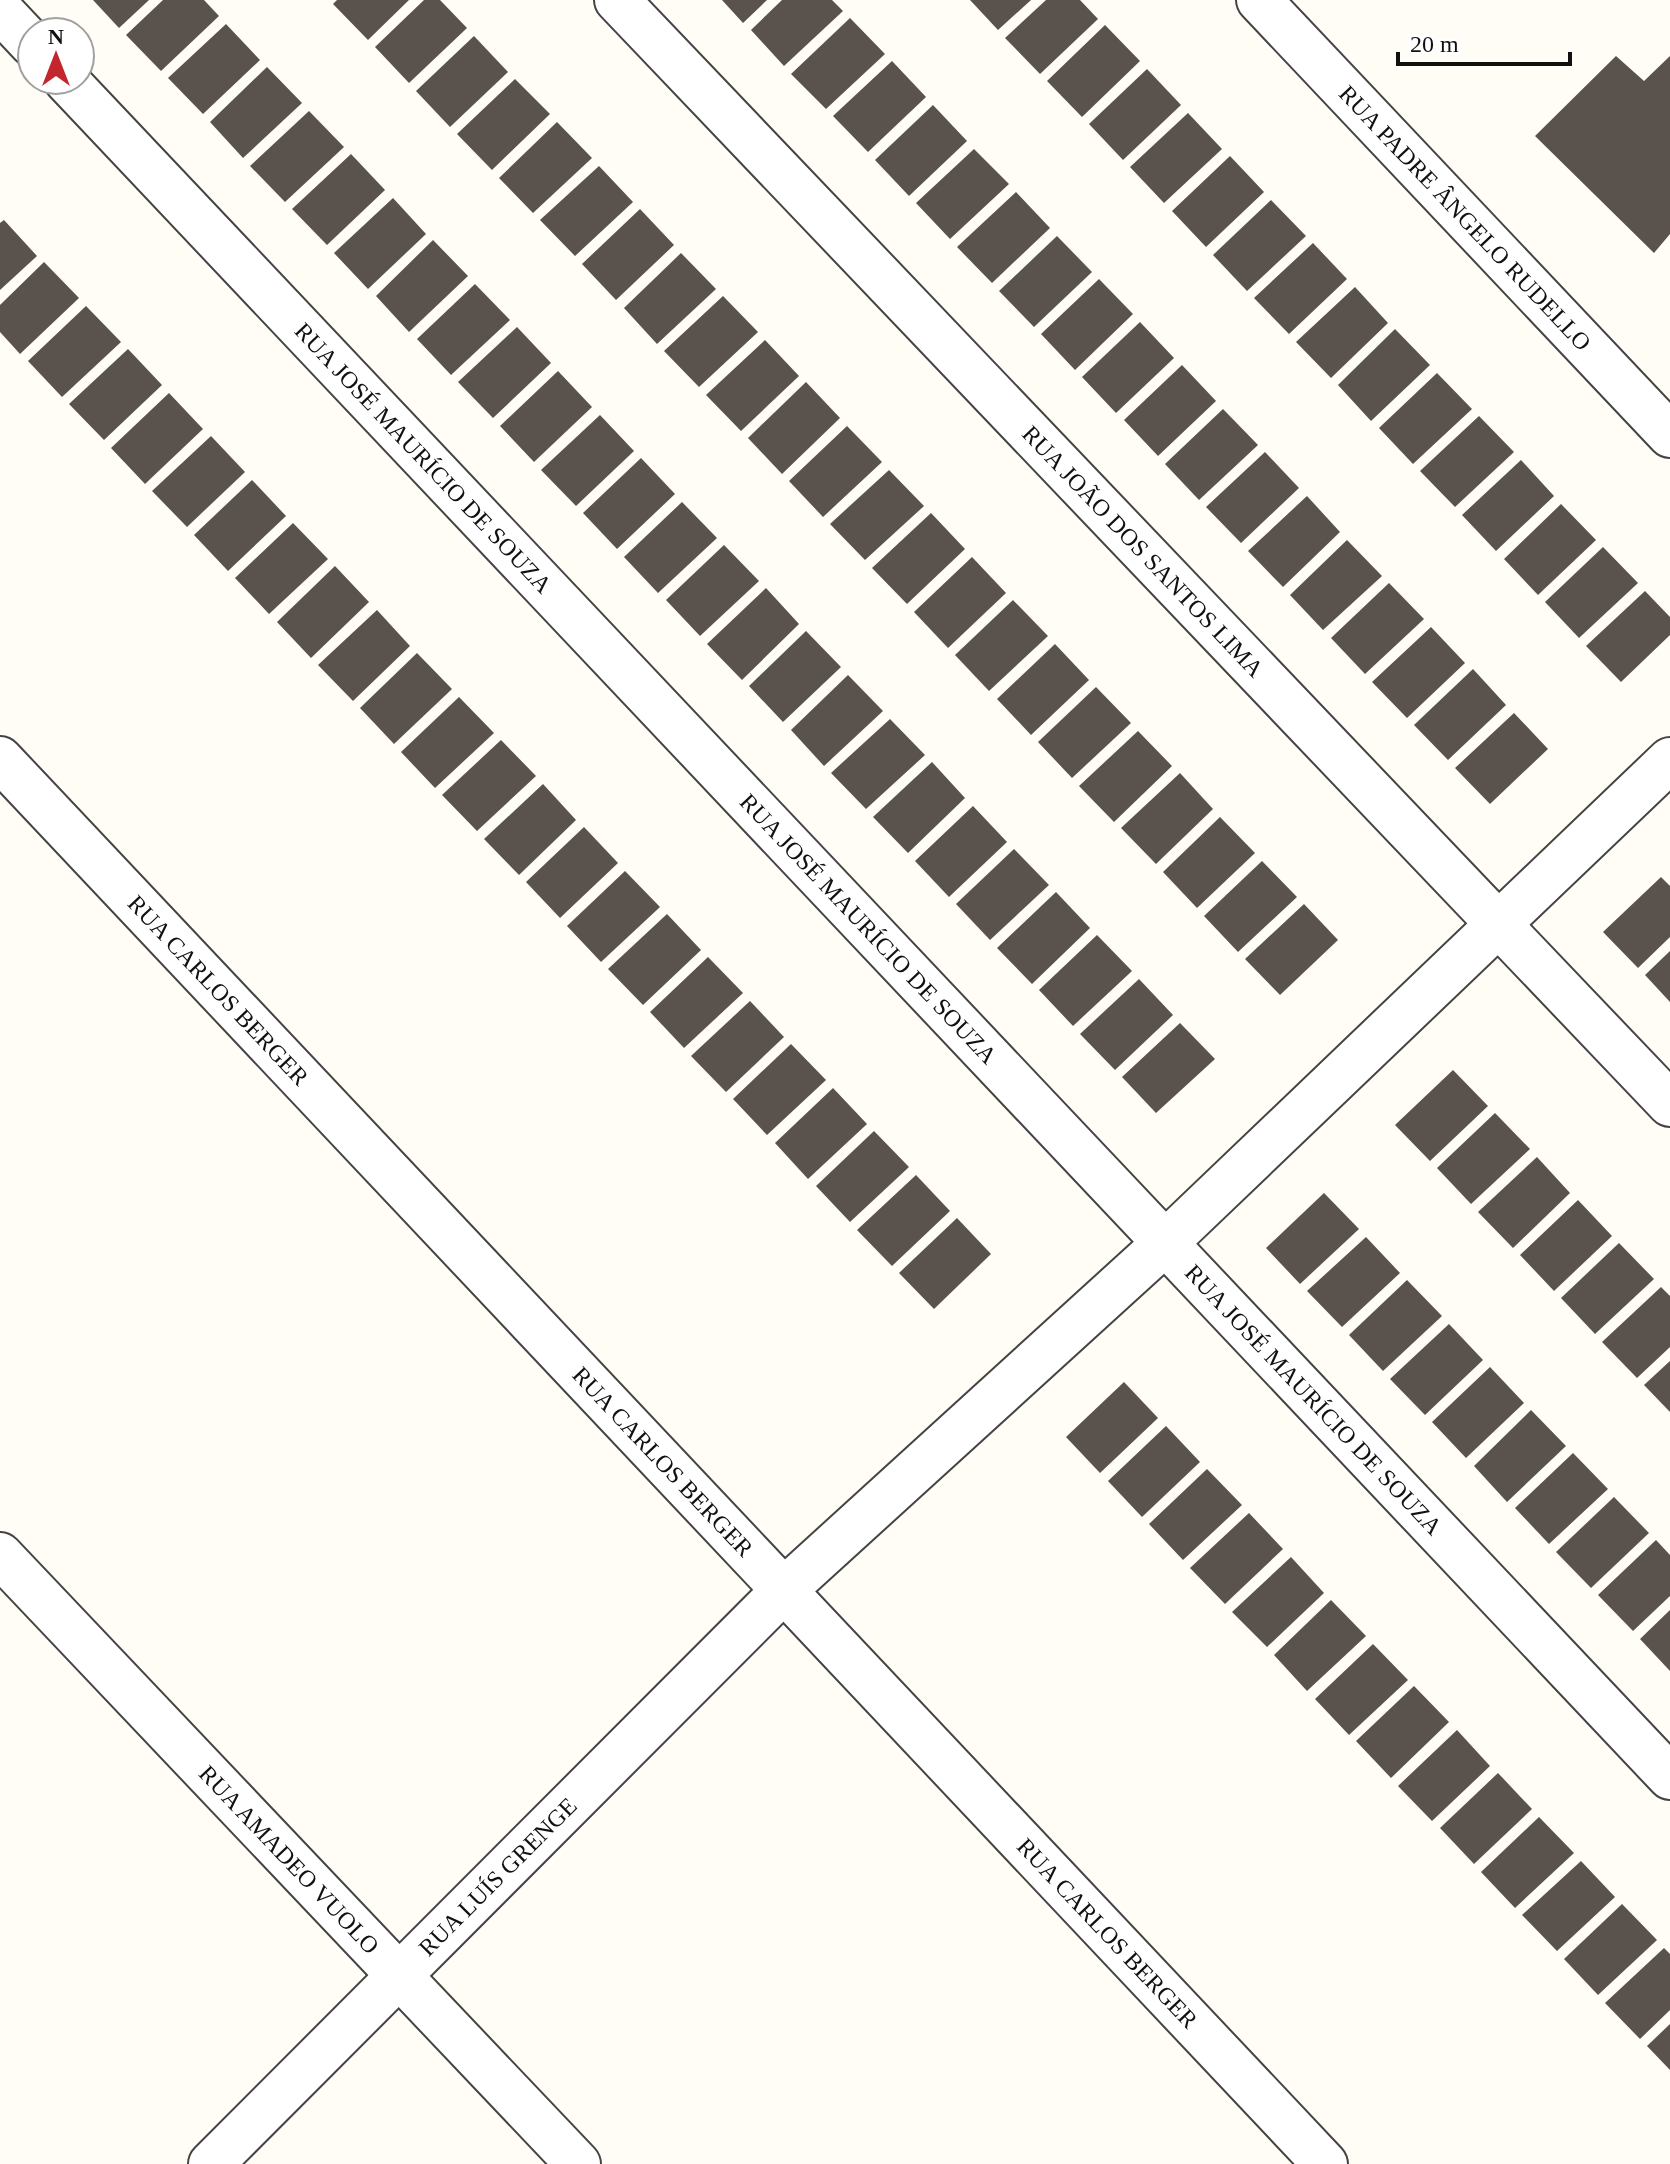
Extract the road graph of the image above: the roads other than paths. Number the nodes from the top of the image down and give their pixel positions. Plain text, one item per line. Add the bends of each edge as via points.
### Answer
1 (617, 0) edge
2 (1259, 0) edge
3 (0, 10) edge
4 (16, 27) edge
5 (81, 96) edge
6 (1670, 435) edge
7 (0, 759) edge
8 (1670, 760) edge
9 (1498, 924) junction
10 (1670, 1104) edge
11 (1164, 1244) junction
12 (0, 1555) edge
13 (783, 1591) junction
14 (1670, 1777) edge
15 (401, 1976) junction
16 (211, 2164) edge
17 (578, 2164) edge
18 (1325, 2164) edge

1 - 9 street, RUA JOÃO DOS SANTOS LIMA
2 - 6 street, RUA PADRE ÂNGELO RUDELLO
3 - 4 street
5 - 11 street, RUA JOSÉ MAURÍCIO DE SOUZA
7 - 13 street, RUA CARLOS BERGER
8 - 9 street, RUA LUÍS GRENGE
9 - 10 street, RUA JOÃO DOS SANTOS LIMA
9 - 11 street, RUA LUÍS GRENGE
11 - 13 street, RUA LUÍS GRENGE
11 - 14 street, RUA JOSÉ MAURÍCIO DE SOUZA
12 - 15 street, RUA AMADEO VUOLO
13 - 15 street, RUA LUÍS GRENGE
13 - 18 street, RUA CARLOS BERGER
15 - 16 street, RUA LUÍS GRENGE
15 - 17 street, RUA AMADEO VUOLO

